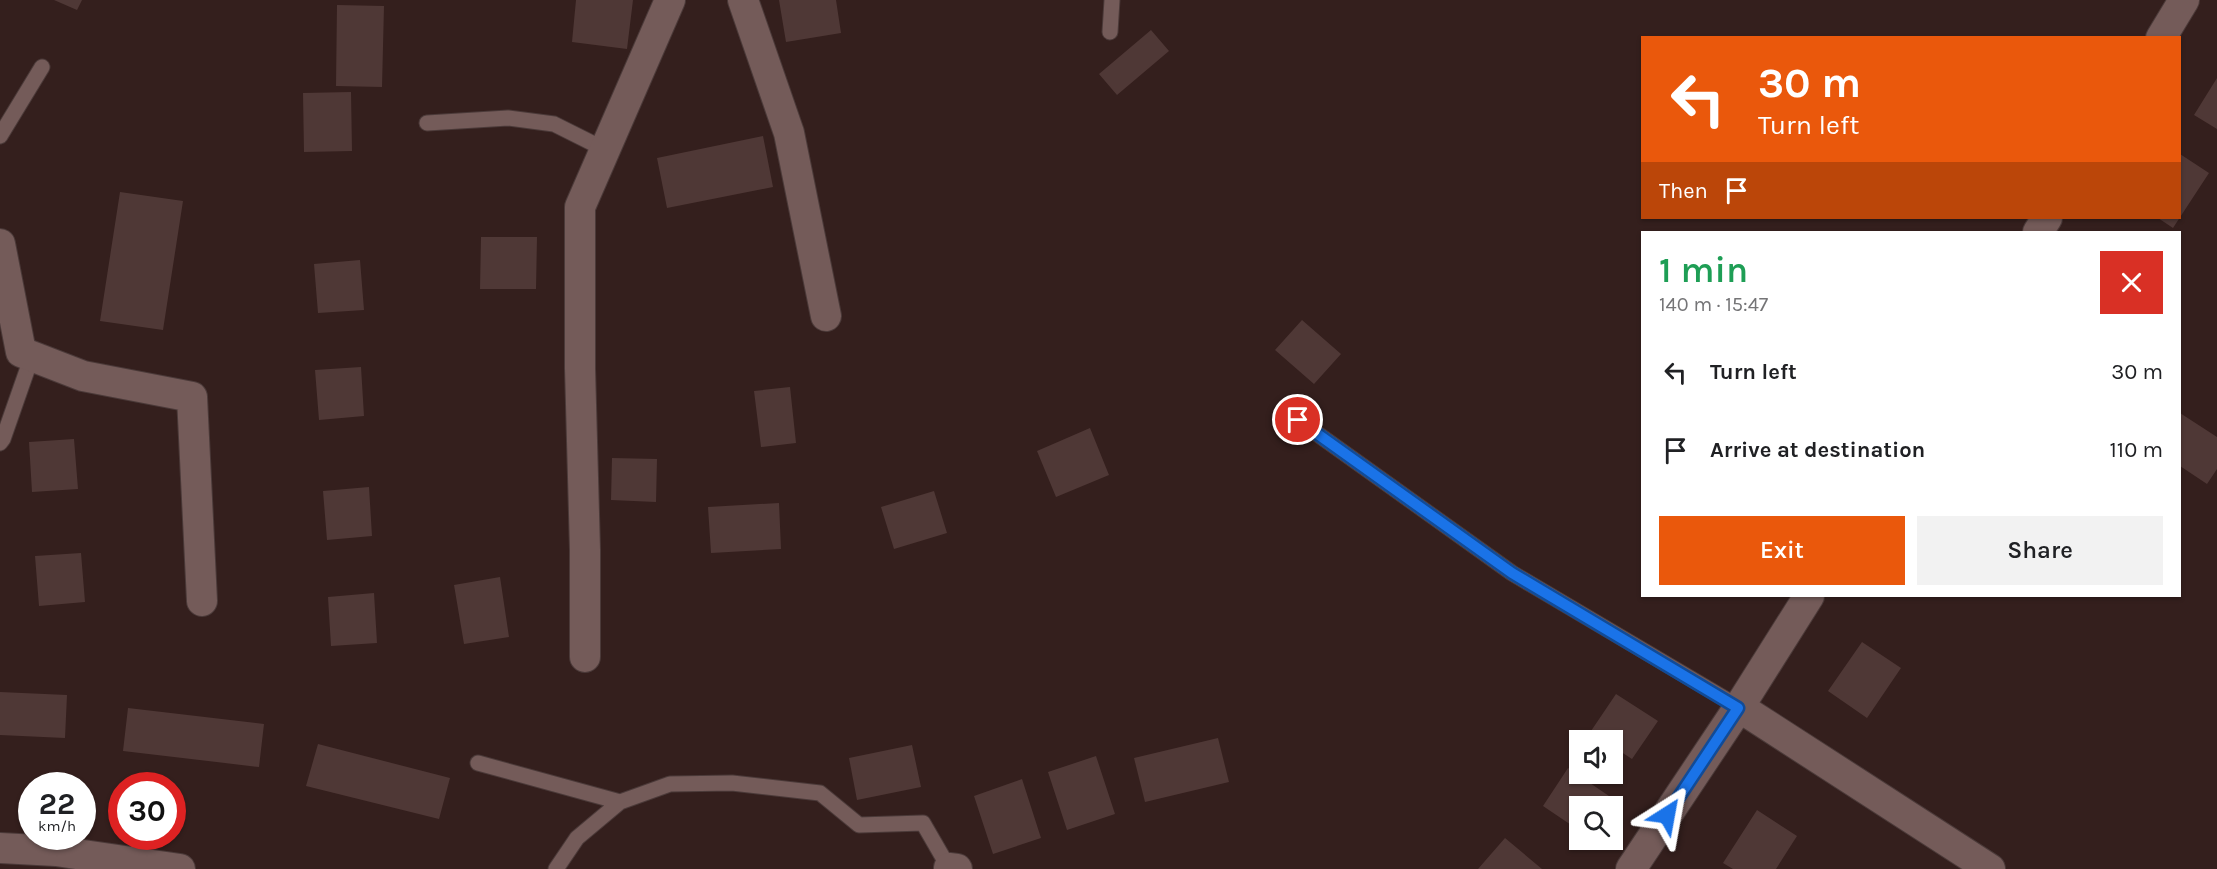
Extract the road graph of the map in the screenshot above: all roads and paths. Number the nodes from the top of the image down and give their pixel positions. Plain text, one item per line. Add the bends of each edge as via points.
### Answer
1 (670, 0) edge
2 (743, 0) edge
3 (1112, 0) edge
4 (2184, 0) edge
5 (1110, 32) dead end
6 (2162, 36) edge
7 (42, 67) dead end
8 (427, 123) dead end
9 (0, 136) edge
10 (606, 150) junction
11 (0, 244) edge
12 (826, 316) dead end
13 (32, 356) junction
14 (1298, 420) dead end
15 (0, 443) edge
16 (1808, 597) edge
17 (202, 601) dead end
18 (585, 657) dead end
19 (1738, 708) junction
20 (478, 763) dead end
21 (620, 802) junction
22 (0, 848) edge
23 (953, 868) edge
24 (180, 869) edge
25 (556, 869) edge
26 (1631, 869) edge
27 (1990, 869) edge

1 - 10 street
2 - 12 street via 789,133
3 - 5 lane
4 - 6 street
7 - 9 lane
8 - 10 lane via 508,118 554,124
10 - 18 street via 580,207
11 - 13 street via 21,352
13 - 15 lane
13 - 17 street via 83,376 192,397
14 - 19 lane via 1512,573
16 - 19 street
19 - 26 street
19 - 27 street
20 - 21 lane
21 - 23 lane via 670,784 732,783 820,793 860,825 923,823
21 - 25 lane via 577,838
22 - 24 street via 56,851

